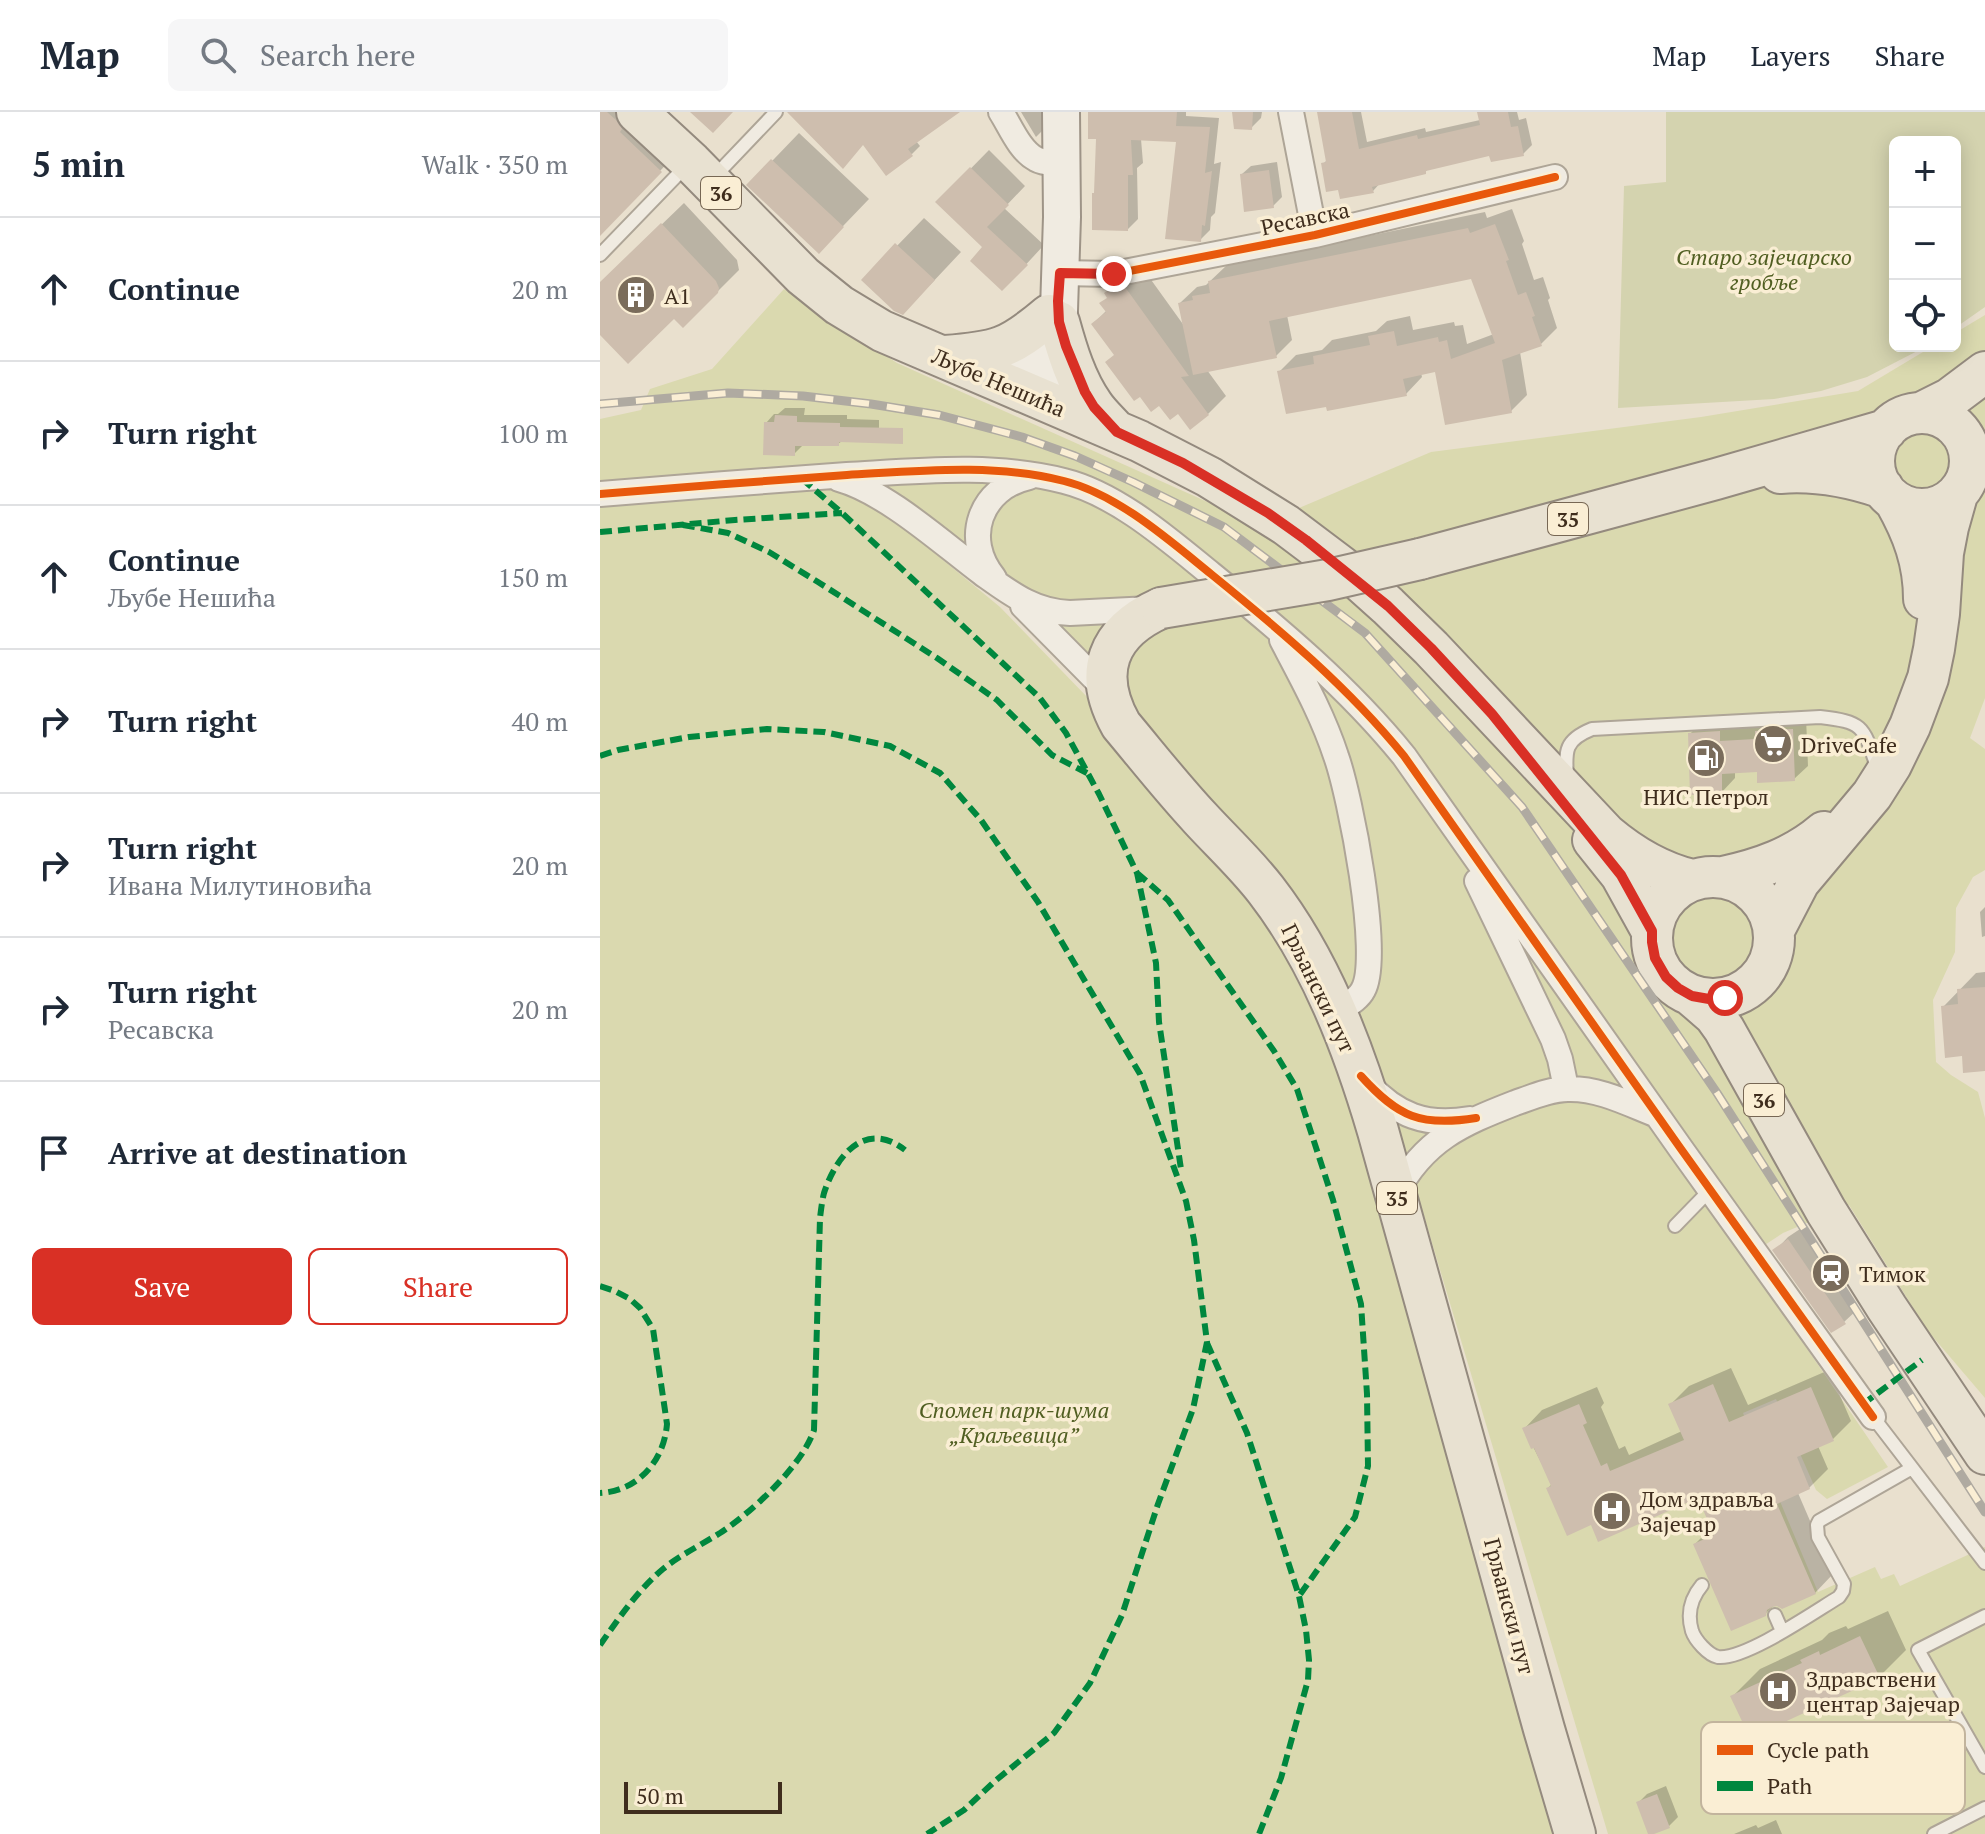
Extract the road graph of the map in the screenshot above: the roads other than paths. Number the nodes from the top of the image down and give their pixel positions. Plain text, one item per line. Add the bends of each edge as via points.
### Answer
1 (637, 112) edge
2 (776, 112) edge
3 (1001, 112) edge
4 (1061, 112) edge
5 (1291, 112) edge
6 (1061, 164) junction
7 (700, 172) junction
8 (1555, 177) dead end
9 (1315, 235) junction
10 (600, 255) edge
11 (1057, 303) junction
12 (942, 357) junction
13 (1985, 372) edge
14 (1029, 394) junction
15 (1985, 412) edge
16 (1921, 413) junction
17 (1886, 430) junction
18 (1117, 432) junction
19 (1970, 456) junction
20 (1035, 476) junction
21 (829, 477) junction
22 (1716, 479) junction
23 (600, 494) edge
24 (1889, 495) junction
25 (1957, 495) junction
26 (1005, 590) junction
27 (1161, 608) junction
28 (1276, 627) junction
29 (1108, 692) junction
30 (1492, 714) junction
31 (1876, 764) junction
32 (1568, 792) junction
33 (1448, 822) junction
34 (1708, 879) junction
35 (1774, 930) junction
36 (1652, 931) junction
37 (1760, 978) junction
38 (1692, 996) junction
39 (1335, 1013) junction
40 (1361, 1076) junction
41 (1566, 1088) junction
42 (1657, 1115) junction
43 (1476, 1118) junction
44 (1710, 1190) junction
45 (1396, 1193) junction
46 (1826, 1211) junction
47 (1675, 1226) dead end
48 (1873, 1417) joint
49 (1985, 1454) edge
50 (1912, 1468) junction
51 (1985, 1563) edge
52 (1702, 1585) dead end
53 (1775, 1615) dead end
54 (1985, 1616) edge
55 (1782, 1631) junction
56 (1959, 1722) edge
57 (1965, 1732) edge
58 (1985, 1767) edge
59 (1985, 1808) edge
60 (1575, 1834) edge
61 (1934, 1834) edge

1 - 7 main road, Љубе Нешића / 36
2 - 7 lane
3 - 6 street via 1034,158
4 - 6 street
5 - 9 street
6 - 11 street
7 - 10 lane
7 - 12 main road, Љубе Нешића / 36 via 839,305
8 - 9 street, Ресавска
9 - 11 street, Ресавска via 1114,274
11 - 12 main road via 1012,344
11 - 14 street via 1027,360 1024,383
11 - 18 main road via 1066,346 1085,392
12 - 14 main road, Љубе Нешића / 36
13 - 16 main road, 35
14 - 18 main road, Љубе Нешића / 36
15 - 19 main road
16 - 17 main road, 35
16 - 19 main road via 1952,424
17 - 22 main road, 35
17 - 24 main road via 1874,459
18 - 30 main road, Љубе Нешића / 36 via 1209,477 1306,540 1388,606
19 - 25 main road
20 - 21 street via 967,471
20 - 26 street via 1001,488 979,523 982,562
20 - 28 street via 1101,495 1179,548
21 - 23 street
21 - 26 street via 866,489
22 - 24 main road, 35 via 1823,472 1862,481
22 - 27 main road, Грљански пут / 35, bridge via 1420,559
24 - 25 main road, 35 via 1907,507 1927,509
24 - 31 main road via 1921,558 1923,622 1904,704
25 - 35 main road via 1943,553 1934,649 1914,718 1881,782 1806,871
26 - 27 street via 1057,613
26 - 29 street
27 - 29 main road, Грљански пут / 35 via 1131,624 1115,644
28 - 33 street via 1379,725
28 - 39 street via 1337,758 1356,836 1368,979 1357,998
29 - 39 main road, Грљански пут / 35 via 1121,725 1270,896 1306,952
30 - 32 main road, 36
30 - 36 main road, 36 via 1621,875
31 - 32 lane via 1863,730 1820,717 1592,729 1569,744
31 - 34 main road via 1811,843 1769,865
32 - 34 main road, 36 via 1606,834 1655,868
33 - 41 street via 1553,1039
33 - 42 street
34 - 35 main road, 36 via 1746,886 1759,897
34 - 36 main road via 1678,888 1663,902
35 - 37 main road via 1771,959
36 - 38 main road, 36 via 1653,953 1662,973
37 - 38 main road via 1725,998
37 - 46 main road via 1752,1037 1756,1060
38 - 46 main road, 36 via 1724,1029
39 - 40 main road, Грљански пут / 35
40 - 43 street via 1389,1104 1412,1116 1442,1122
40 - 45 main road, Грљански пут / 35
41 - 42 street via 1607,1095
41 - 43 street
42 - 44 street
43 - 45 street via 1420,1156
44 - 47 lane
44 - 48 street
45 - 60 main road, Грљански пут / 35
46 - 49 main road, 36
48 - 50 lane
50 - 51 lane
50 - 55 lane via 1819,1521 1817,1534 1843,1591
52 - 55 lane via 1690,1605 1691,1628 1714,1656 1735,1654
53 - 55 lane
54 - 56 lane via 1918,1650
57 - 58 lane
59 - 61 lane

